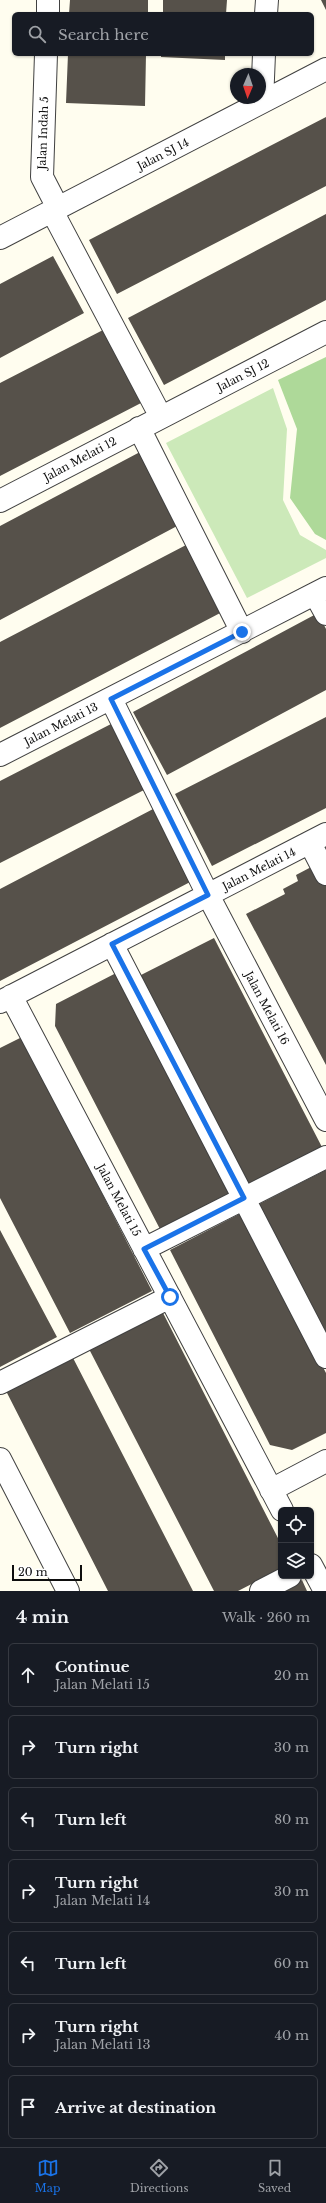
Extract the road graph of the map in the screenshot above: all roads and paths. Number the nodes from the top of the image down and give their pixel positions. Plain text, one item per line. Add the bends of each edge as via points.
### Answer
1 (48, 0) edge
2 (267, 0) edge
3 (48, 12) edge
4 (266, 12) edge
5 (46, 56) edge
6 (264, 56) edge
7 (263, 68) edge
8 (326, 69) edge
9 (266, 100) edge
10 (258, 104) edge
11 (55, 210) junction
12 (0, 238) edge
13 (326, 332) edge
14 (160, 417) junction
15 (139, 428) junction
16 (0, 501) edge
17 (321, 591) edge
18 (326, 614) edge
19 (242, 632) junction
20 (111, 699) junction
21 (0, 755) edge
22 (318, 838) edge
23 (326, 874) edge
24 (208, 895) junction
25 (112, 944) junction
26 (6, 999) edge
27 (326, 1120) edge
28 (326, 1157) edge
29 (244, 1198) junction
30 (144, 1249) junction
31 (170, 1297) junction
32 (326, 1357) edge
33 (0, 1383) edge
34 (0, 1460) edge
35 (326, 1461) edge
36 (271, 1490) junction
37 (280, 1507) edge
38 (314, 1571) edge
39 (284, 1579) edge
40 (68, 1591) edge
41 (260, 1591) edge
42 (324, 1591) edge

1 - 3 street
2 - 4 street
5 - 11 street, Jalan Indah 5 via 42,178
6 - 7 street
8 - 9 street, Jalan SJ 14
10 - 11 street, Jalan SJ 14
11 - 12 street, Jalan SJ 14
11 - 14 street, Jalan Indah 5
13 - 14 street, Jalan SJ 12
14 - 15 street, Jalan Melati 12
15 - 16 street, Jalan Melati 12
15 - 19 street
17 - 18 street
17 - 19 street, Jalan Melati 13
19 - 20 street, Jalan Melati 13
20 - 21 street, Jalan Melati 13
20 - 24 street, Jalan Melati 16
22 - 23 street
22 - 24 street, Jalan Melati 14
24 - 25 street, Jalan Melati 14
24 - 27 street, Jalan Melati 16
25 - 26 street, Jalan Melati 14
25 - 29 street
26 - 30 street, Jalan Melati 15
28 - 29 street
29 - 30 street
29 - 32 street
30 - 31 street, Jalan Melati 15
31 - 33 street
31 - 36 street, Jalan Melati 15
34 - 40 street
35 - 36 street
36 - 37 street, Jalan Melati 15
38 - 42 street
39 - 41 street

